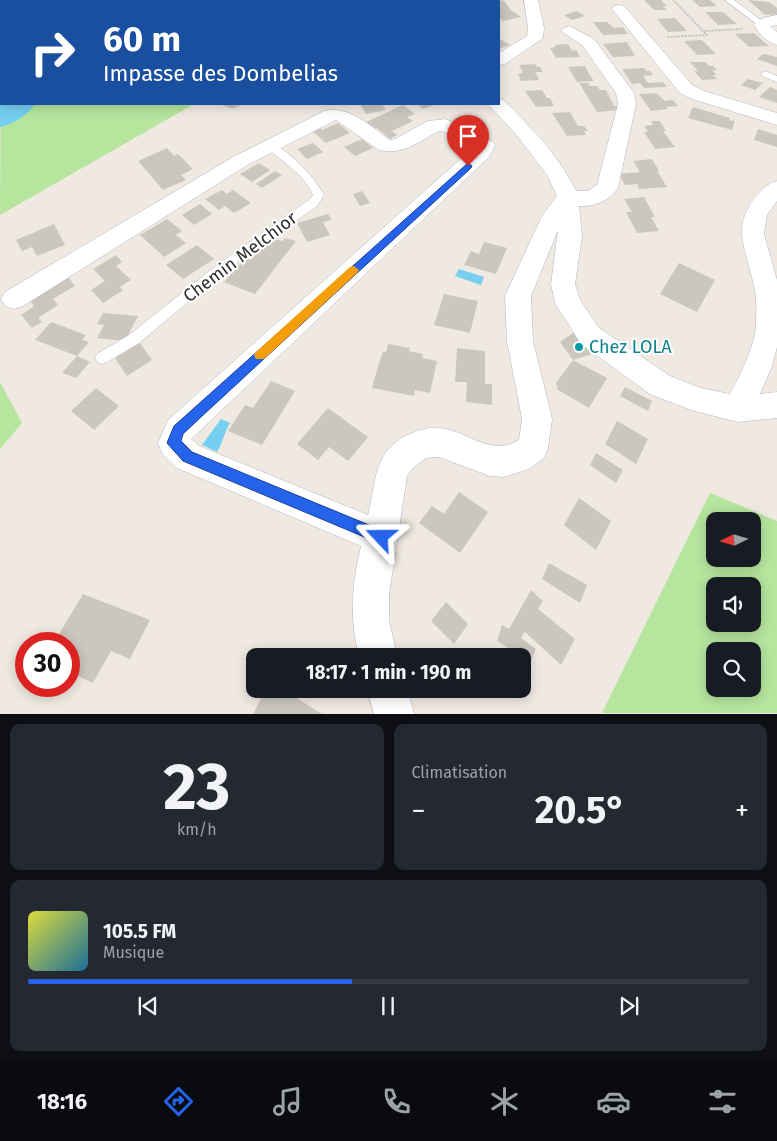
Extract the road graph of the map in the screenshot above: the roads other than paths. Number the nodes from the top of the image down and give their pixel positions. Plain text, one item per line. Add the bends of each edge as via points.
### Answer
1 (531, 0) edge
2 (729, 0) edge
3 (619, 9) dead end
4 (768, 24) edge
5 (569, 31) dead end
6 (777, 40) edge
7 (500, 59) edge
8 (765, 74) dead end
9 (777, 79) edge
10 (498, 105) edge
11 (777, 119) edge
12 (270, 146) junction
13 (777, 188) edge
14 (568, 197) junction
15 (14, 299) dead end
16 (102, 358) dead end
17 (777, 405) edge
18 (738, 409) junction
19 (381, 537) junction
20 (377, 648) edge
21 (390, 698) edge
22 (394, 714) edge

1 - 7 street via 535,38
2 - 4 lane
3 - 11 street via 686,89
4 - 6 street
5 - 14 street via 588,42 625,92 627,104 608,188 592,199
8 - 9 lane
10 - 14 street via 557,173
12 - 15 street
12 - 16 lane, Chemin Melchior via 310,179 319,195 221,268 134,339
12 - 19 street via 338,114 386,146 398,145 436,125 446,125 485,144 482,153 179,430 174,443 188,457
13 - 18 street via 756,215 753,234 768,293 769,328 758,366
14 - 18 street via 570,236 563,284 568,303 590,336 660,385 701,401
14 - 19 street via 553,216 518,296 520,340 536,419 533,448 511,462 489,461 442,443 427,442 408,450 394,469
17 - 18 street
19 - 20 street via 370,609
21 - 22 street

